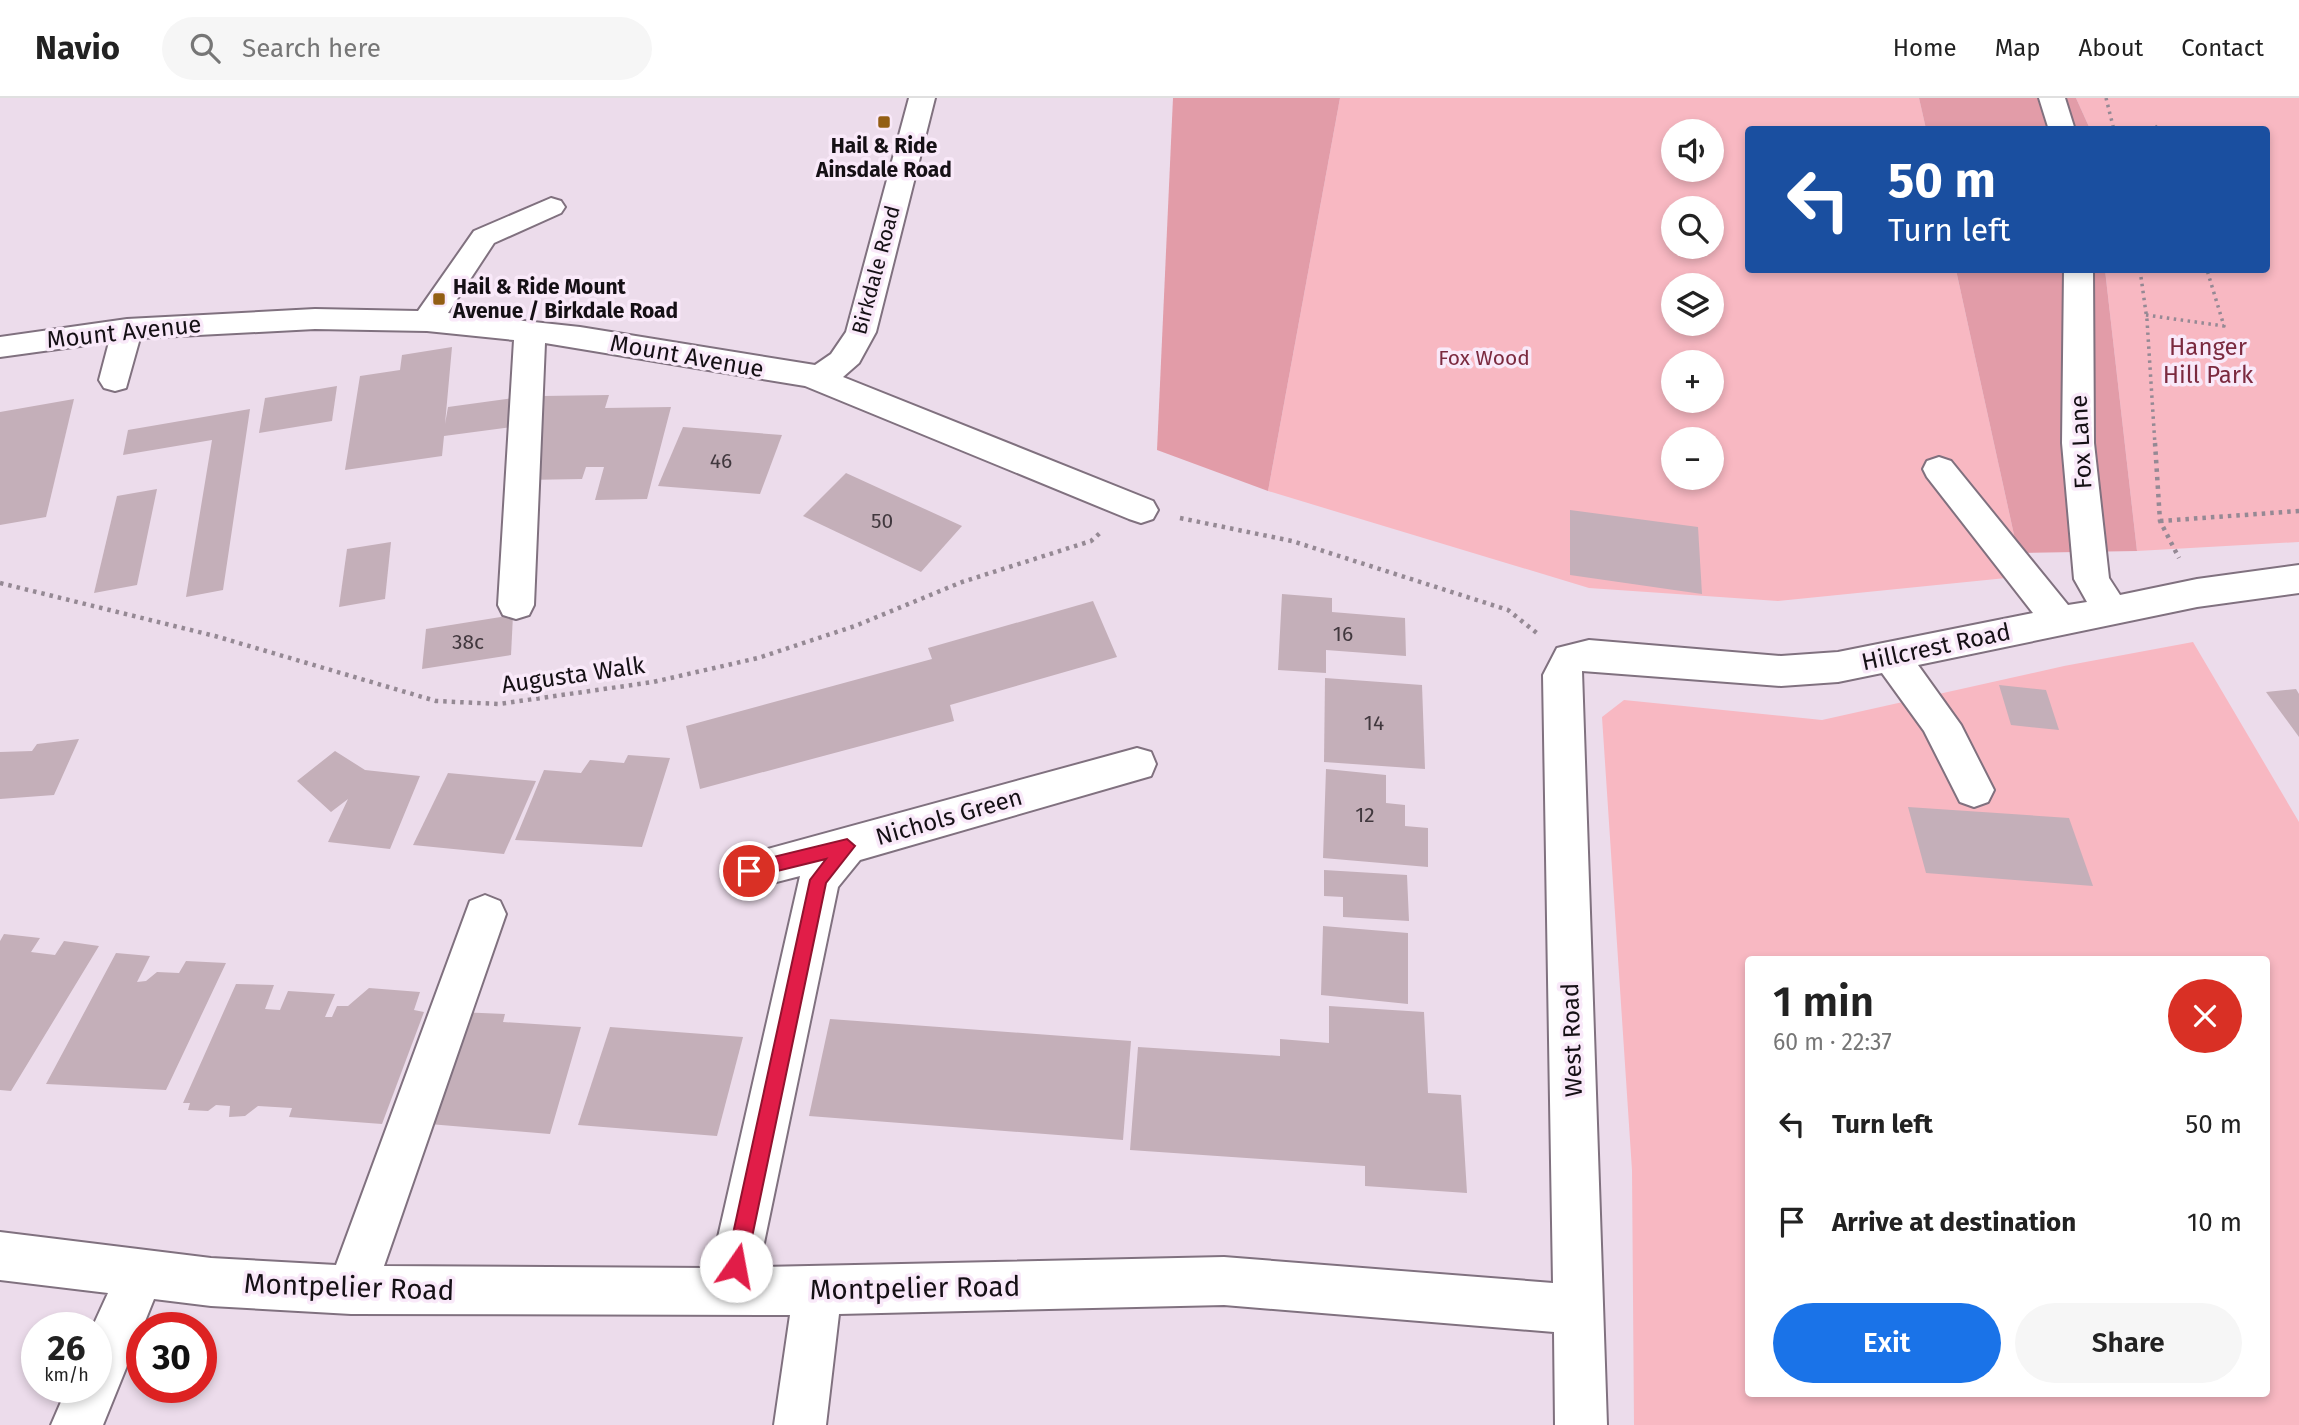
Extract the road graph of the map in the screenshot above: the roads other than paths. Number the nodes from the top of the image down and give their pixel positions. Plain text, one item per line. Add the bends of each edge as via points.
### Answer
1 (922, 98) edge
2 (2052, 98) edge
3 (2061, 126) edge
4 (551, 206) dead end
5 (2078, 273) edge
6 (427, 321) junction
7 (127, 329) junction
8 (530, 332) junction
9 (0, 347) edge
10 (811, 376) junction
11 (115, 380) dead end
12 (1940, 469) dead end
13 (1136, 508) road end
14 (2299, 579) edge
15 (516, 605) dead end
16 (2110, 610) junction
17 (2060, 621) junction
18 (1890, 656) junction
19 (1570, 658) joint
20 (1137, 764) dead end
21 (1974, 790) dead end
22 (847, 846) junction
23 (749, 871) dead end
24 (485, 914) dead end
25 (0, 1256) edge
26 (140, 1275) junction
27 (351, 1290) junction
28 (818, 1290) junction
29 (730, 1292) junction
30 (1580, 1310) junction
31 (112, 1341) edge
32 (86, 1403) edge
33 (77, 1425) edge
34 (800, 1425) edge
35 (1581, 1425) edge

1 - 10 street, Birkdale Road via 861,332 854,349 839,365
2 - 3 street
4 - 6 street via 484,237
5 - 16 street, Fox Lane via 2078,443 2092,579
6 - 7 street, Mount Avenue via 315,319
6 - 8 street, Mount Avenue
7 - 9 street, Mount Avenue
7 - 11 street
8 - 10 street, Mount Avenue
8 - 15 street
10 - 13 street, Mount Avenue
12 - 17 street
14 - 16 street, Hillcrest Road
16 - 17 street, Hillcrest Road
17 - 18 street, Hillcrest Road
18 - 19 street, Hillcrest Road via 1838,667 1782,671 1589,654
18 - 21 street via 1924,697
19 - 30 street, West Road via 1562,675
20 - 22 street, Nichols Green
22 - 23 street
22 - 29 street, Nichols Green via 819,880
24 - 27 street
25 - 26 street, Montpelier Road
26 - 27 street, Montpelier Road
26 - 31 street
27 - 29 street, Montpelier Road
28 - 29 street, Montpelier Road
28 - 30 street, Montpelier Road via 1224,1281
28 - 34 street
30 - 35 street, West Road
32 - 33 street

